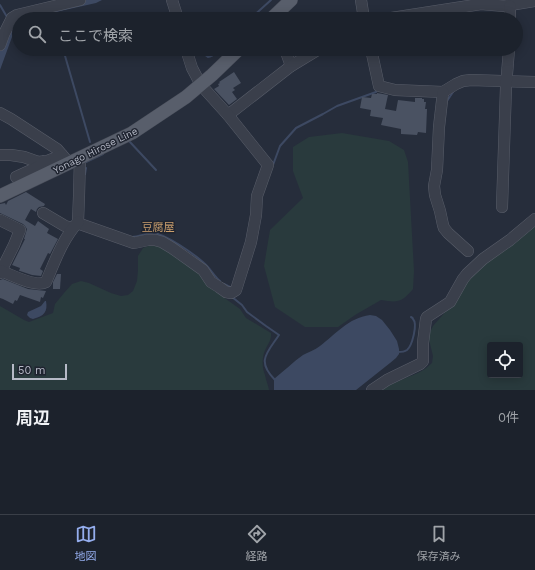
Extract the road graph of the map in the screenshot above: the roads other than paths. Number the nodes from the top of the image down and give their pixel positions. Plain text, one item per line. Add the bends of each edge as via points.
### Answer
1 (80, 0) edge
2 (172, 0) edge
3 (291, 0) edge
4 (361, 0) edge
5 (535, 1) edge
6 (510, 6) junction
7 (30, 12) edge
8 (176, 12) edge
9 (279, 12) edge
10 (363, 12) edge
11 (426, 12) edge
12 (510, 12) edge
13 (12, 18) edge
14 (0, 45) edge
15 (188, 56) edge
16 (232, 56) edge
17 (287, 56) edge
18 (307, 56) edge
19 (373, 56) edge
20 (509, 56) edge
21 (291, 66) junction
22 (507, 81) junction
23 (535, 82) edge
24 (201, 85) junction
25 (443, 92) junction
26 (0, 113) edge
27 (228, 115) junction
28 (0, 155) edge
29 (70, 159) junction
30 (45, 161) junction
31 (16, 177) dead end
32 (0, 196) edge
33 (502, 207) dead end
34 (44, 213) dead end
35 (0, 220) edge
36 (535, 220) edge
37 (75, 225) junction
38 (468, 251) dead end
39 (1, 272) edge
40 (372, 390) edge

1 - 7 street
2 - 8 street
3 - 9 main road
4 - 10 street
5 - 6 street
6 - 11 street via 481,4
6 - 12 street
13 - 14 street
15 - 24 street
16 - 24 main road, Yonago Hirose Line
17 - 21 street
18 - 21 street
19 - 25 street via 379,86 395,90
20 - 22 street
21 - 27 street
22 - 23 street
22 - 25 street via 463,81
22 - 33 street
24 - 27 street
24 - 29 main road, Yonago Hirose Line via 186,98 132,133
25 - 38 street via 435,195 444,228
26 - 29 street
27 - 37 street via 268,165 257,196 251,242 234,292 226,292 211,282 203,270 162,242 148,240 134,243 80,224
28 - 30 street
29 - 30 street
29 - 32 main road, Yonago Hirose Line
29 - 37 street via 79,196
30 - 31 street
34 - 37 street via 65,226
35 - 39 street via 20,230
36 - 40 street via 476,265 463,279 450,302 427,317 423,361
37 - 39 street via 63,242 43,284 34,284

